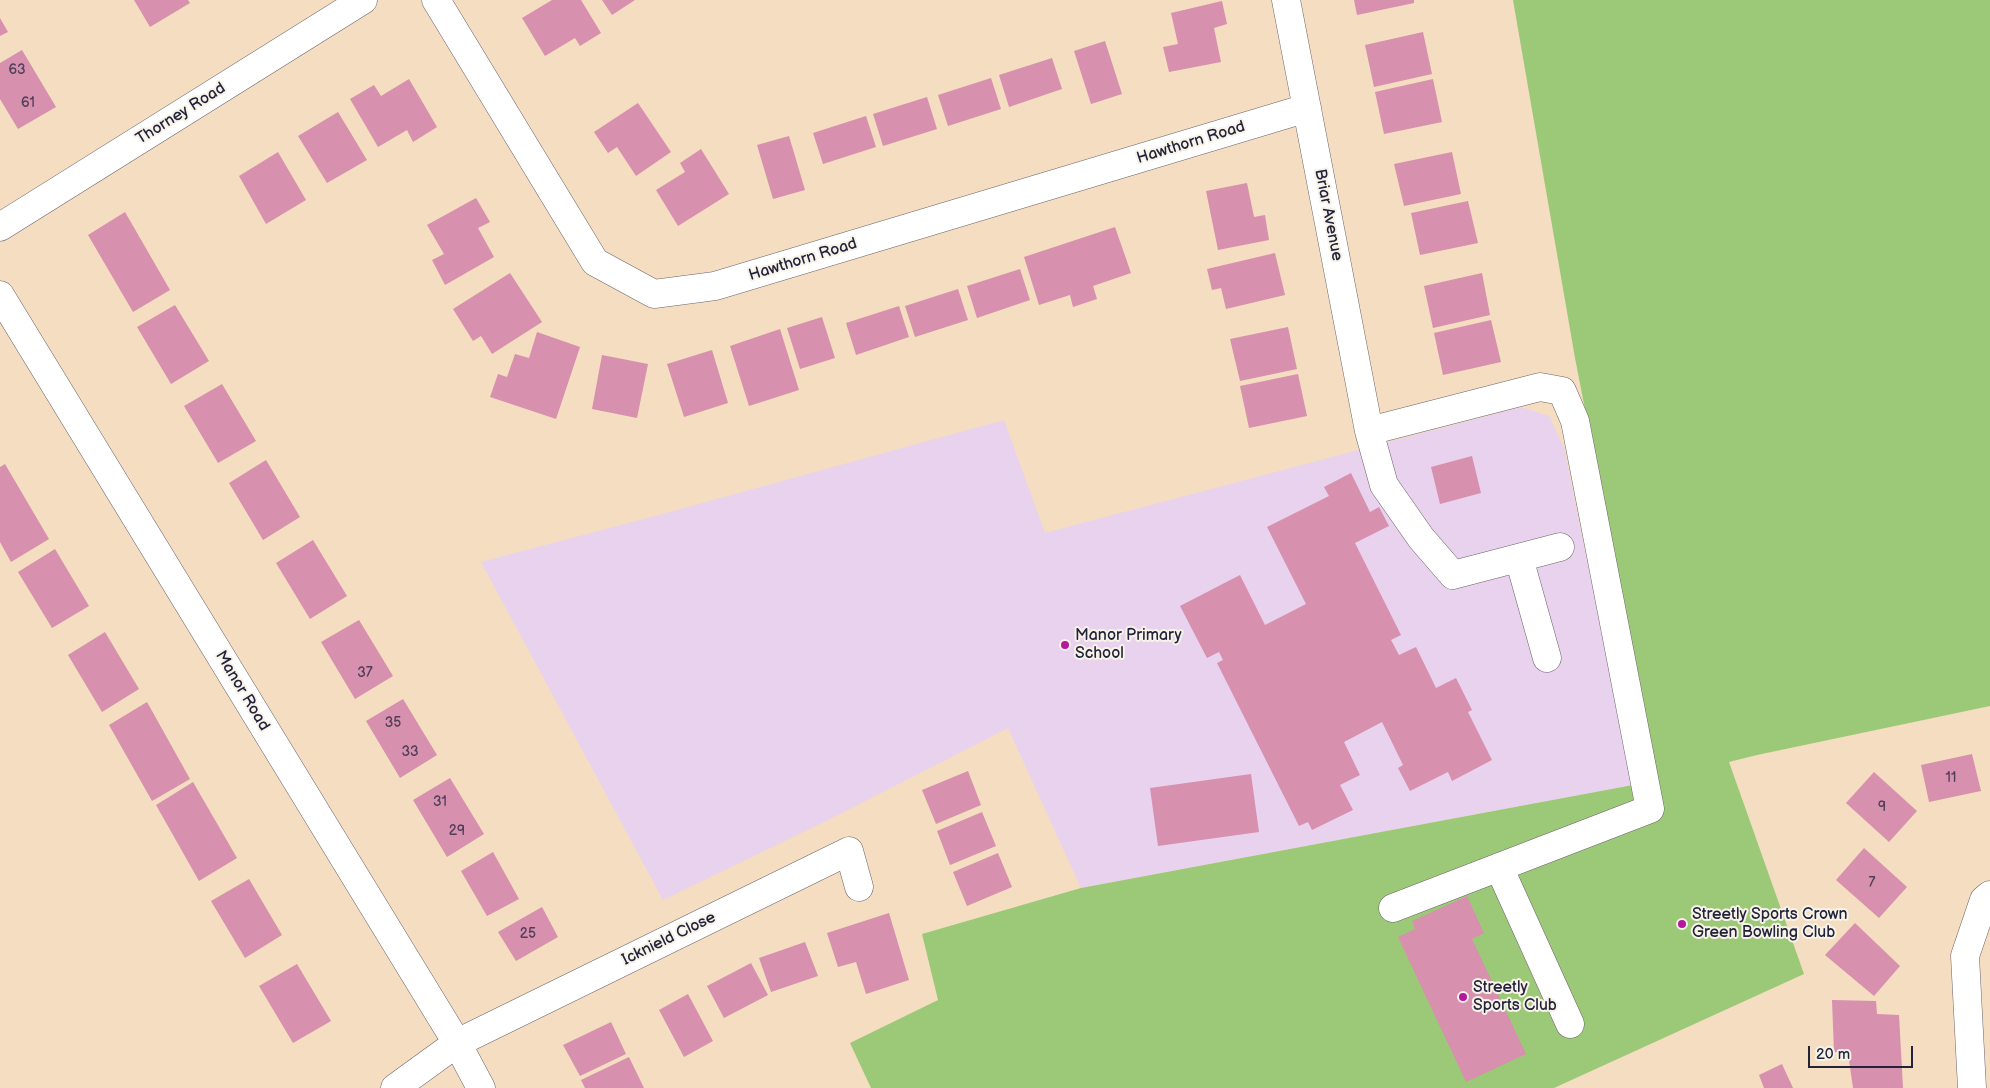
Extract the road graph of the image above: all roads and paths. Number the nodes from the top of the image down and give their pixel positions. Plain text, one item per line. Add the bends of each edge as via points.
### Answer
1 (363, 0) edge
2 (436, 0) edge
3 (1286, 0) edge
4 (1307, 108) junction
5 (0, 228) edge
6 (0, 295) edge
7 (1369, 431) junction
8 (1560, 547) dead end
9 (1519, 558) junction
10 (1547, 658) dead end
11 (1499, 867) junction
12 (859, 887) dead end
13 (1990, 895) edge
14 (1393, 908) dead end
15 (1570, 1024) dead end
16 (457, 1043) junction
17 (395, 1088) edge
18 (481, 1088) edge
19 (1972, 1088) edge

1 - 5 street, Thorney Road
2 - 4 street, Hawthorn Road via 594,262 654,294 715,286
3 - 4 street, Briar Avenue
4 - 7 street, Briar Avenue
6 - 16 street, Manor Road
7 - 9 street, Briar Avenue via 1384,484 1421,538 1452,574
7 - 11 street via 1540,387 1562,391 1575,421 1650,809
8 - 9 street
9 - 10 street
11 - 14 street
11 - 15 street
12 - 16 street, Icknield Close via 849,851
13 - 19 street via 1984,900 1965,956
16 - 17 street
16 - 18 street, Manor Road

